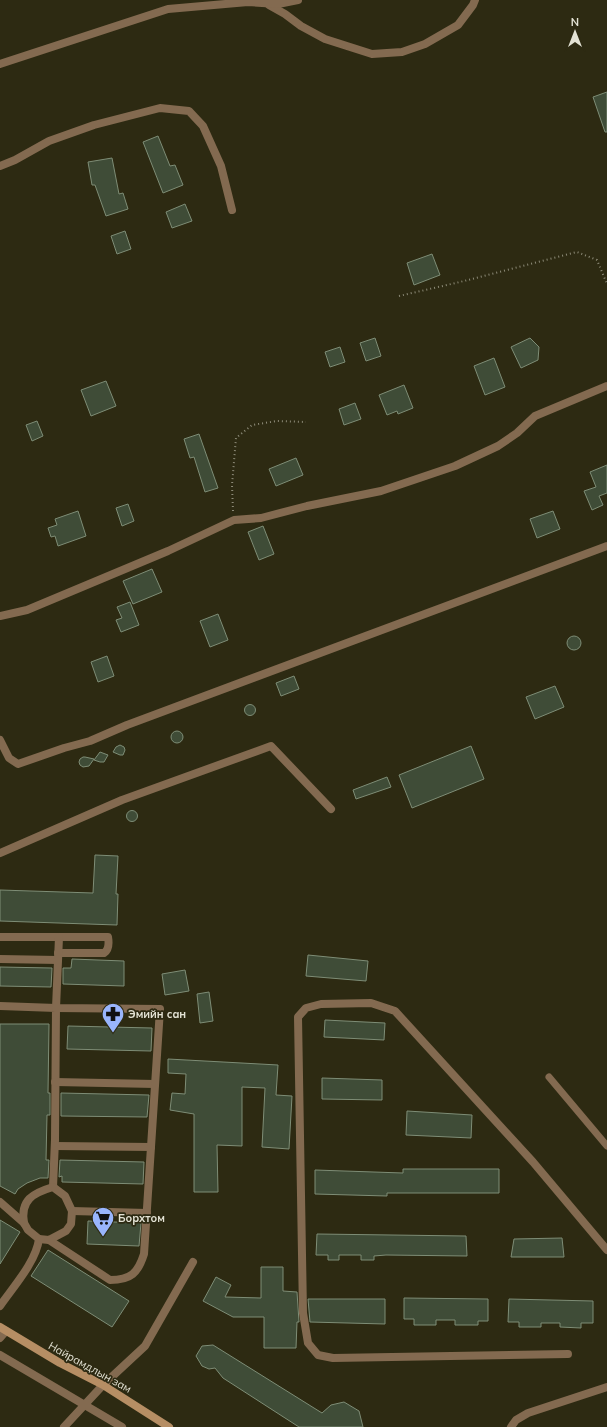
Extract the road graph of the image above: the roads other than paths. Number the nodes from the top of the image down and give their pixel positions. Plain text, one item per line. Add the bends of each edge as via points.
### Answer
1 (298, 0) edge
2 (475, 0) edge
3 (264, 3) junction
4 (0, 64) edge
5 (0, 166) edge
6 (232, 210) dead end
7 (607, 386) edge
8 (607, 546) edge
9 (0, 616) edge
10 (0, 740) edge
11 (331, 809) dead end
12 (0, 853) edge
13 (0, 937) edge
14 (59, 937) junction
15 (58, 956) junction
16 (0, 958) edge
17 (0, 1006) edge
18 (56, 1008) junction
19 (549, 1077) dead end
20 (55, 1082) junction
21 (155, 1084) junction
22 (55, 1146) junction
23 (607, 1146) edge
24 (151, 1147) junction
25 (53, 1187) junction
26 (0, 1202) edge
27 (72, 1210) junction
28 (147, 1213) junction
29 (24, 1223) junction
30 (39, 1239) junction
31 (49, 1240) junction
32 (607, 1250) edge
33 (193, 1262) dead end
34 (0, 1306) edge
35 (3, 1329) edge
36 (0, 1338) edge
37 (568, 1354) dead end
38 (0, 1355) edge
39 (103, 1385) junction
40 (607, 1387) edge
41 (84, 1405) junction
42 (64, 1427) edge
43 (122, 1427) edge
44 (169, 1427) edge
45 (511, 1427) edge

1 - 3 street via 278,4
2 - 3 street via 458,25 425,44 402,52 372,54 325,40
3 - 4 street via 168,9
5 - 6 street via 49,141 94,125 160,108 189,110 203,126 221,166
7 - 9 street via 535,416 498,446 455,466 381,491 261,518 234,520 28,610
8 - 10 street via 90,741 18,764 9,758
11 - 12 street via 271,746 122,800
13 - 14 street
14 - 15 street
14 - 15 street via 108,937 109,943 104,953
15 - 16 street
15 - 18 street
17 - 18 street
18 - 20 street
18 - 21 street via 160,1009
19 - 23 lane
20 - 21 street
20 - 22 street
21 - 24 street
22 - 24 street
22 - 25 street
24 - 28 street
25 - 27 street via 65,1196
25 - 29 street via 31,1196 24,1210
26 - 29 street
27 - 28 street
27 - 31 street via 71,1224 66,1231
28 - 31 street via 144,1254 140,1266 135,1273 120,1280 110,1280
29 - 30 street
30 - 31 street
30 - 34 street via 38,1247 27,1267
32 - 37 street via 533,1162 395,1011 371,1003 321,1004 306,1008 298,1017 303,1313 308,1343 318,1355 333,1358
33 - 39 street via 145,1346
35 - 36 street
35 - 39 main road, Найрамдлын зам
38 - 41 street
39 - 41 street
39 - 44 main road, Найрамдлын зам
40 - 45 street via 528,1413 516,1420
41 - 42 street
41 - 43 street

